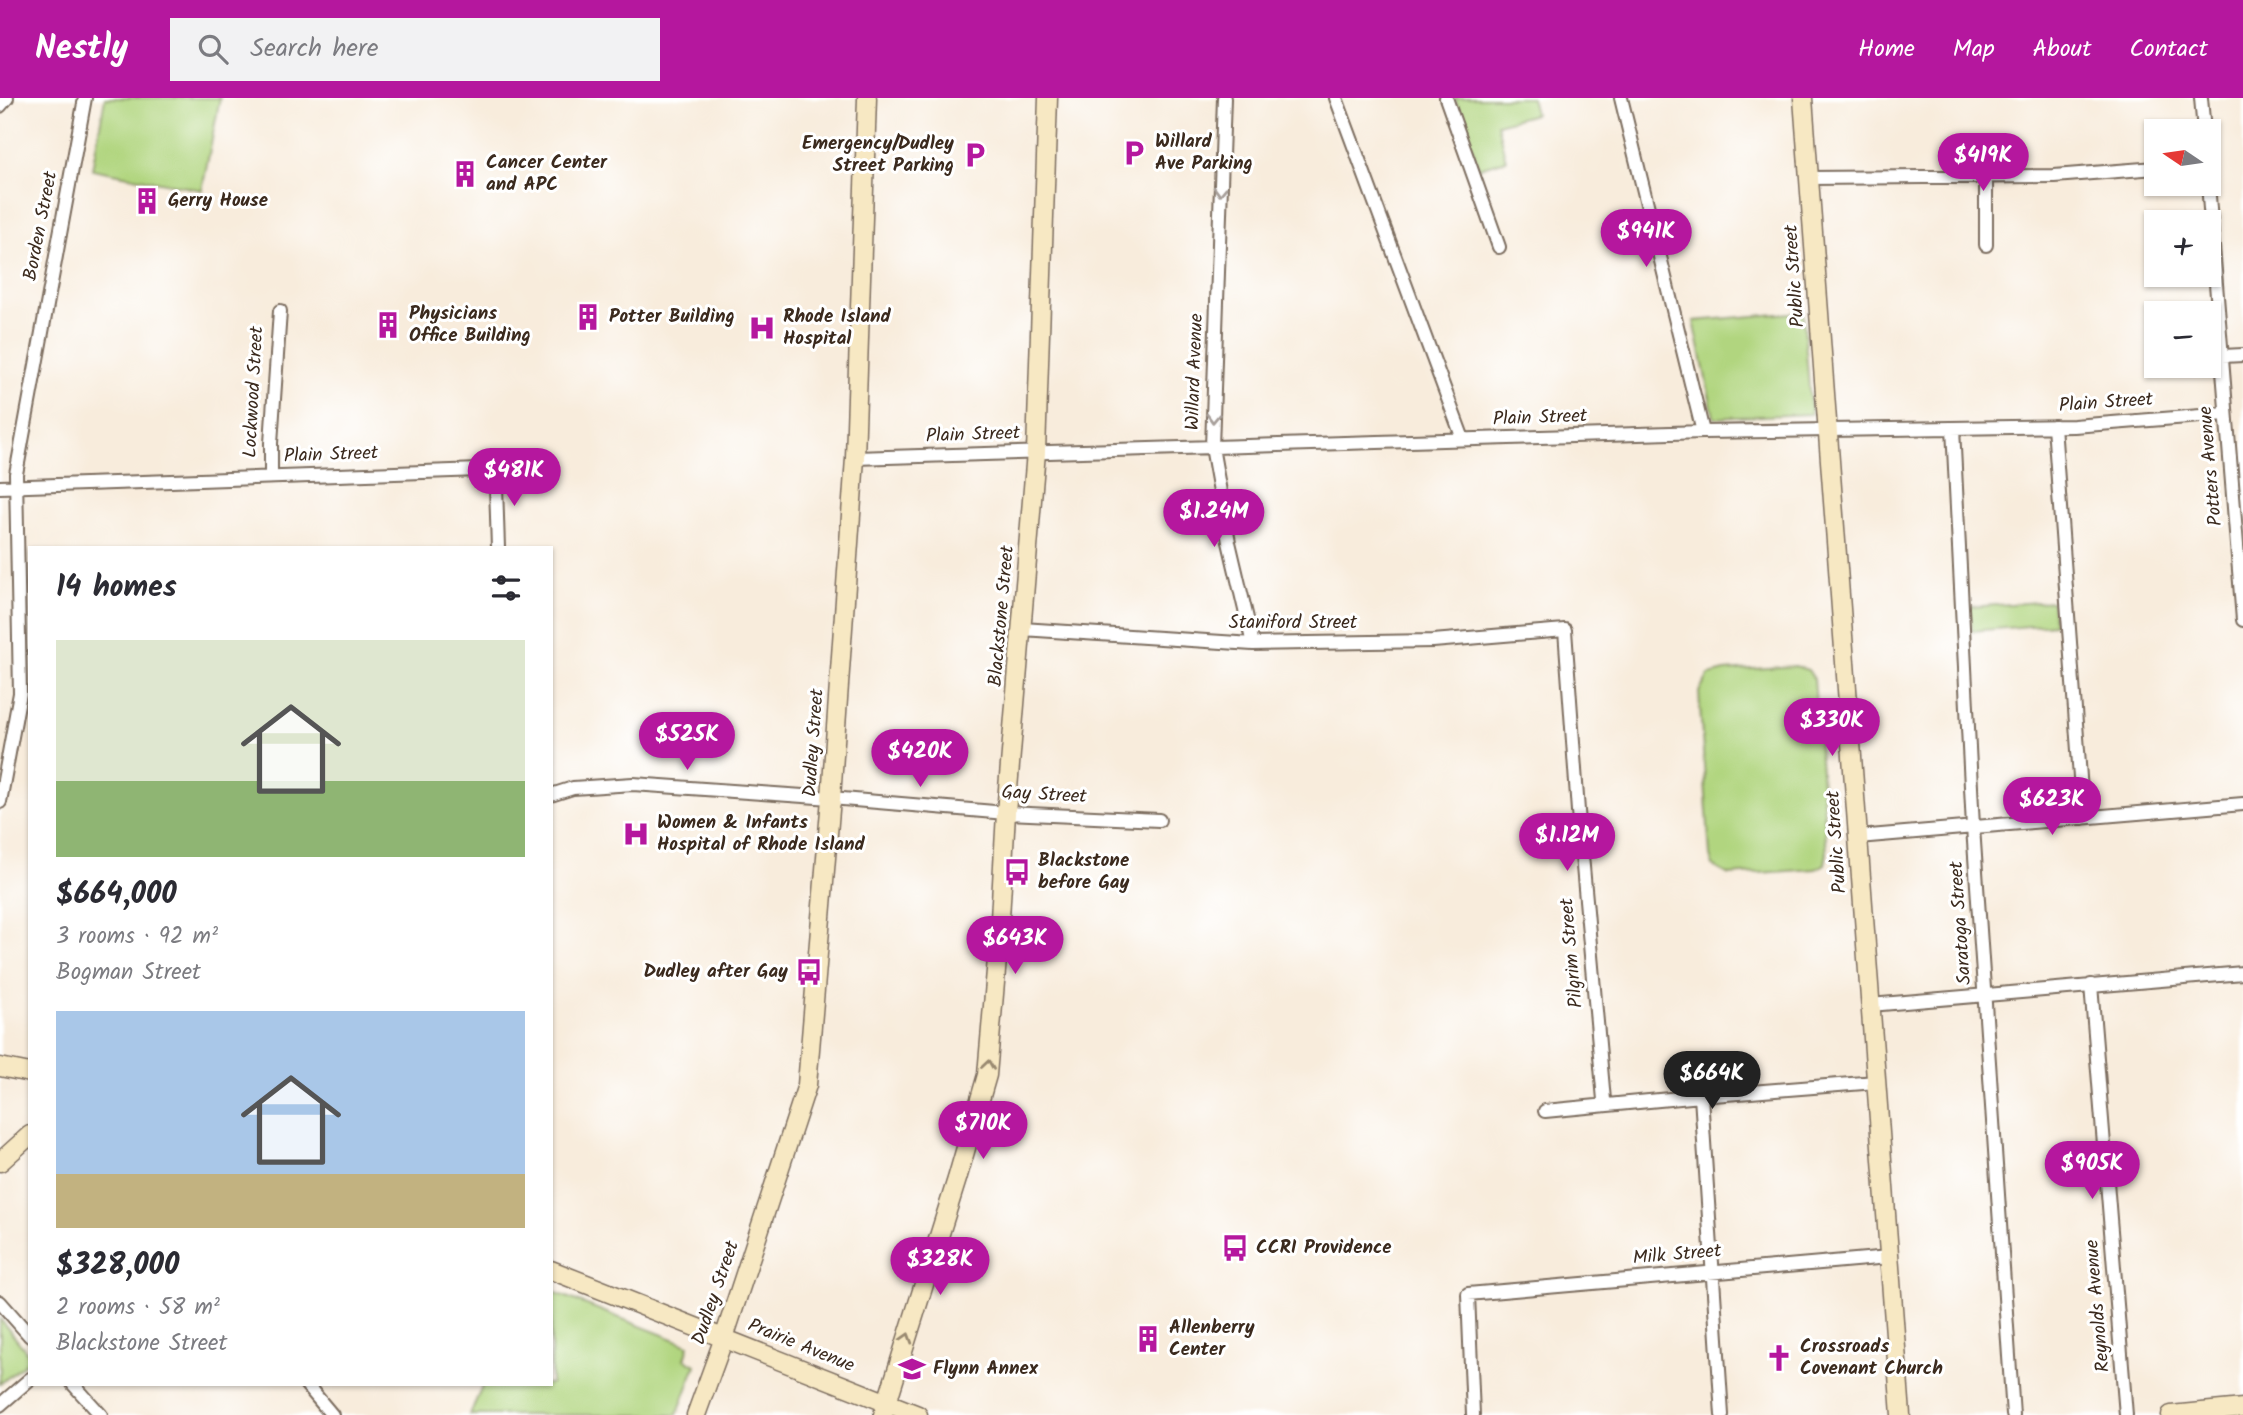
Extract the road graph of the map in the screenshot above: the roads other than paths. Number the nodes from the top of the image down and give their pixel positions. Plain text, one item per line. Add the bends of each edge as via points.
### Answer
1 (7, 98) edge
2 (85, 98) edge
3 (867, 98) edge
4 (1048, 98) edge
5 (1224, 98) edge
6 (1336, 98) edge
7 (1446, 98) edge
8 (1621, 98) edge
9 (1803, 98) edge
10 (2201, 98) edge
11 (0, 106) edge
12 (2203, 119) edge
13 (2144, 168) edge
14 (1986, 176) junction
15 (1809, 178) junction
16 (2209, 196) edge
17 (1986, 244) dead end
18 (1499, 247) dead end
19 (280, 312) dead end
20 (2243, 355) edge
21 (2223, 356) junction
22 (2226, 414) junction
23 (2054, 426) junction
24 (1952, 428) junction
25 (1827, 430) junction
26 (1703, 432) junction
27 (1463, 439) junction
28 (1212, 447) junction
29 (1036, 452) junction
30 (855, 457) junction
31 (271, 476) junction
32 (0, 486) edge
33 (16, 486) junction
34 (498, 546) edge
35 (2243, 620) edge
36 (1022, 629) junction
37 (1565, 630) joint
38 (1253, 644) junction
39 (553, 795) edge
40 (831, 798) junction
41 (0, 802) edge
42 (2243, 804) edge
43 (1006, 813) junction
44 (2083, 818) junction
45 (1159, 820) dead end
46 (1973, 827) junction
47 (1858, 837) junction
48 (2243, 973) edge
49 (2091, 985) junction
50 (1985, 993) junction
51 (1870, 1005) junction
52 (0, 1067) edge
53 (28, 1073) edge
54 (1876, 1082) junction
55 (1701, 1096) junction
56 (1607, 1104) junction
57 (1545, 1111) dead end
58 (28, 1137) edge
59 (0, 1162) edge
60 (1889, 1257) junction
61 (553, 1271) edge
62 (1713, 1271) junction
63 (0, 1302) edge
64 (28, 1334) edge
65 (724, 1338) junction
66 (28, 1381) edge
67 (75, 1386) edge
68 (308, 1386) edge
69 (0, 1405) edge
70 (2243, 1408) edge
71 (885, 1409) edge
72 (101, 1415) edge
73 (332, 1415) edge
74 (696, 1415) edge
75 (918, 1415) edge
76 (1473, 1415) edge
77 (1723, 1415) edge
78 (1901, 1415) edge
79 (2012, 1415) edge
80 (2126, 1415) edge
81 (2171, 1415) edge

1 - 11 street
2 - 33 street, Borden Street
3 - 30 street, Dudley Street
4 - 29 street, Blackstone Street
5 -> 28 street, Willard Avenue
6 - 27 street
7 - 18 street
8 - 26 street
9 - 15 street, Public Street
10 - 12 street
13 - 14 street
14 - 15 street
14 - 17 street
15 - 25 street, Public Street
16 - 21 street, Potters Avenue
19 - 31 street, Lockwood Street
20 - 21 street
21 - 22 street, Potters Avenue
22 - 23 street, Plain Street
22 - 35 street, Potters Avenue
23 - 24 street, Plain Street
23 - 44 street
24 - 25 street, Plain Street
24 - 46 street, Saratoga Street
25 - 26 street, Plain Street
25 - 47 street, Public Street
26 - 27 street, Plain Street
27 - 28 street, Plain Street
28 - 29 street, Plain Street
28 - 38 street, Willard Avenue
29 - 30 street, Plain Street
29 - 36 street, Blackstone Street
30 - 40 street, Dudley Street
31 - 33 street, Plain Street
31 - 34 street, Plain Street via 480,470 492,477 497,492
32 - 33 street, Plain Street
33 - 41 street, Borden Street via 20,693
36 - 38 street, Staniford Street
36 - 43 street, Blackstone Street
37 - 38 street, Staniford Street via 1433,641
37 - 56 street, Pilgrim Street
39 - 40 street, Gay Street via 573,788 634,785
40 - 43 street, Gay Street
40 - 65 street, Dudley Street via 807,1085
42 - 44 street
43 - 45 street, Gay Street
71 -> 43 street, Blackstone Street via 987,1075
44 - 46 street
46 - 47 street
46 - 50 street, Saratoga Street
47 - 51 street, Public Street
48 - 49 street
49 - 50 street
49 - 80 street, Reynolds Avenue
50 - 51 street
50 - 79 street, Saratoga Street
51 - 54 street, Public Street
52 - 53 street
54 - 55 street
54 - 60 street, Public Street
55 - 56 street
55 - 62 street
56 - 57 street
58 - 59 street
60 - 62 street, Milk Street
60 - 78 street, Public Street
61 - 65 street, Prairie Avenue
62 - 76 street, Milk Street via 1468,1293
62 - 77 street
63 - 64 street
65 - 71 street, Prairie Avenue
65 - 74 street, Dudley Street
66 - 69 street
67 - 72 street
68 - 73 street
70 - 81 street
71 - 75 street, Prairie Avenue

